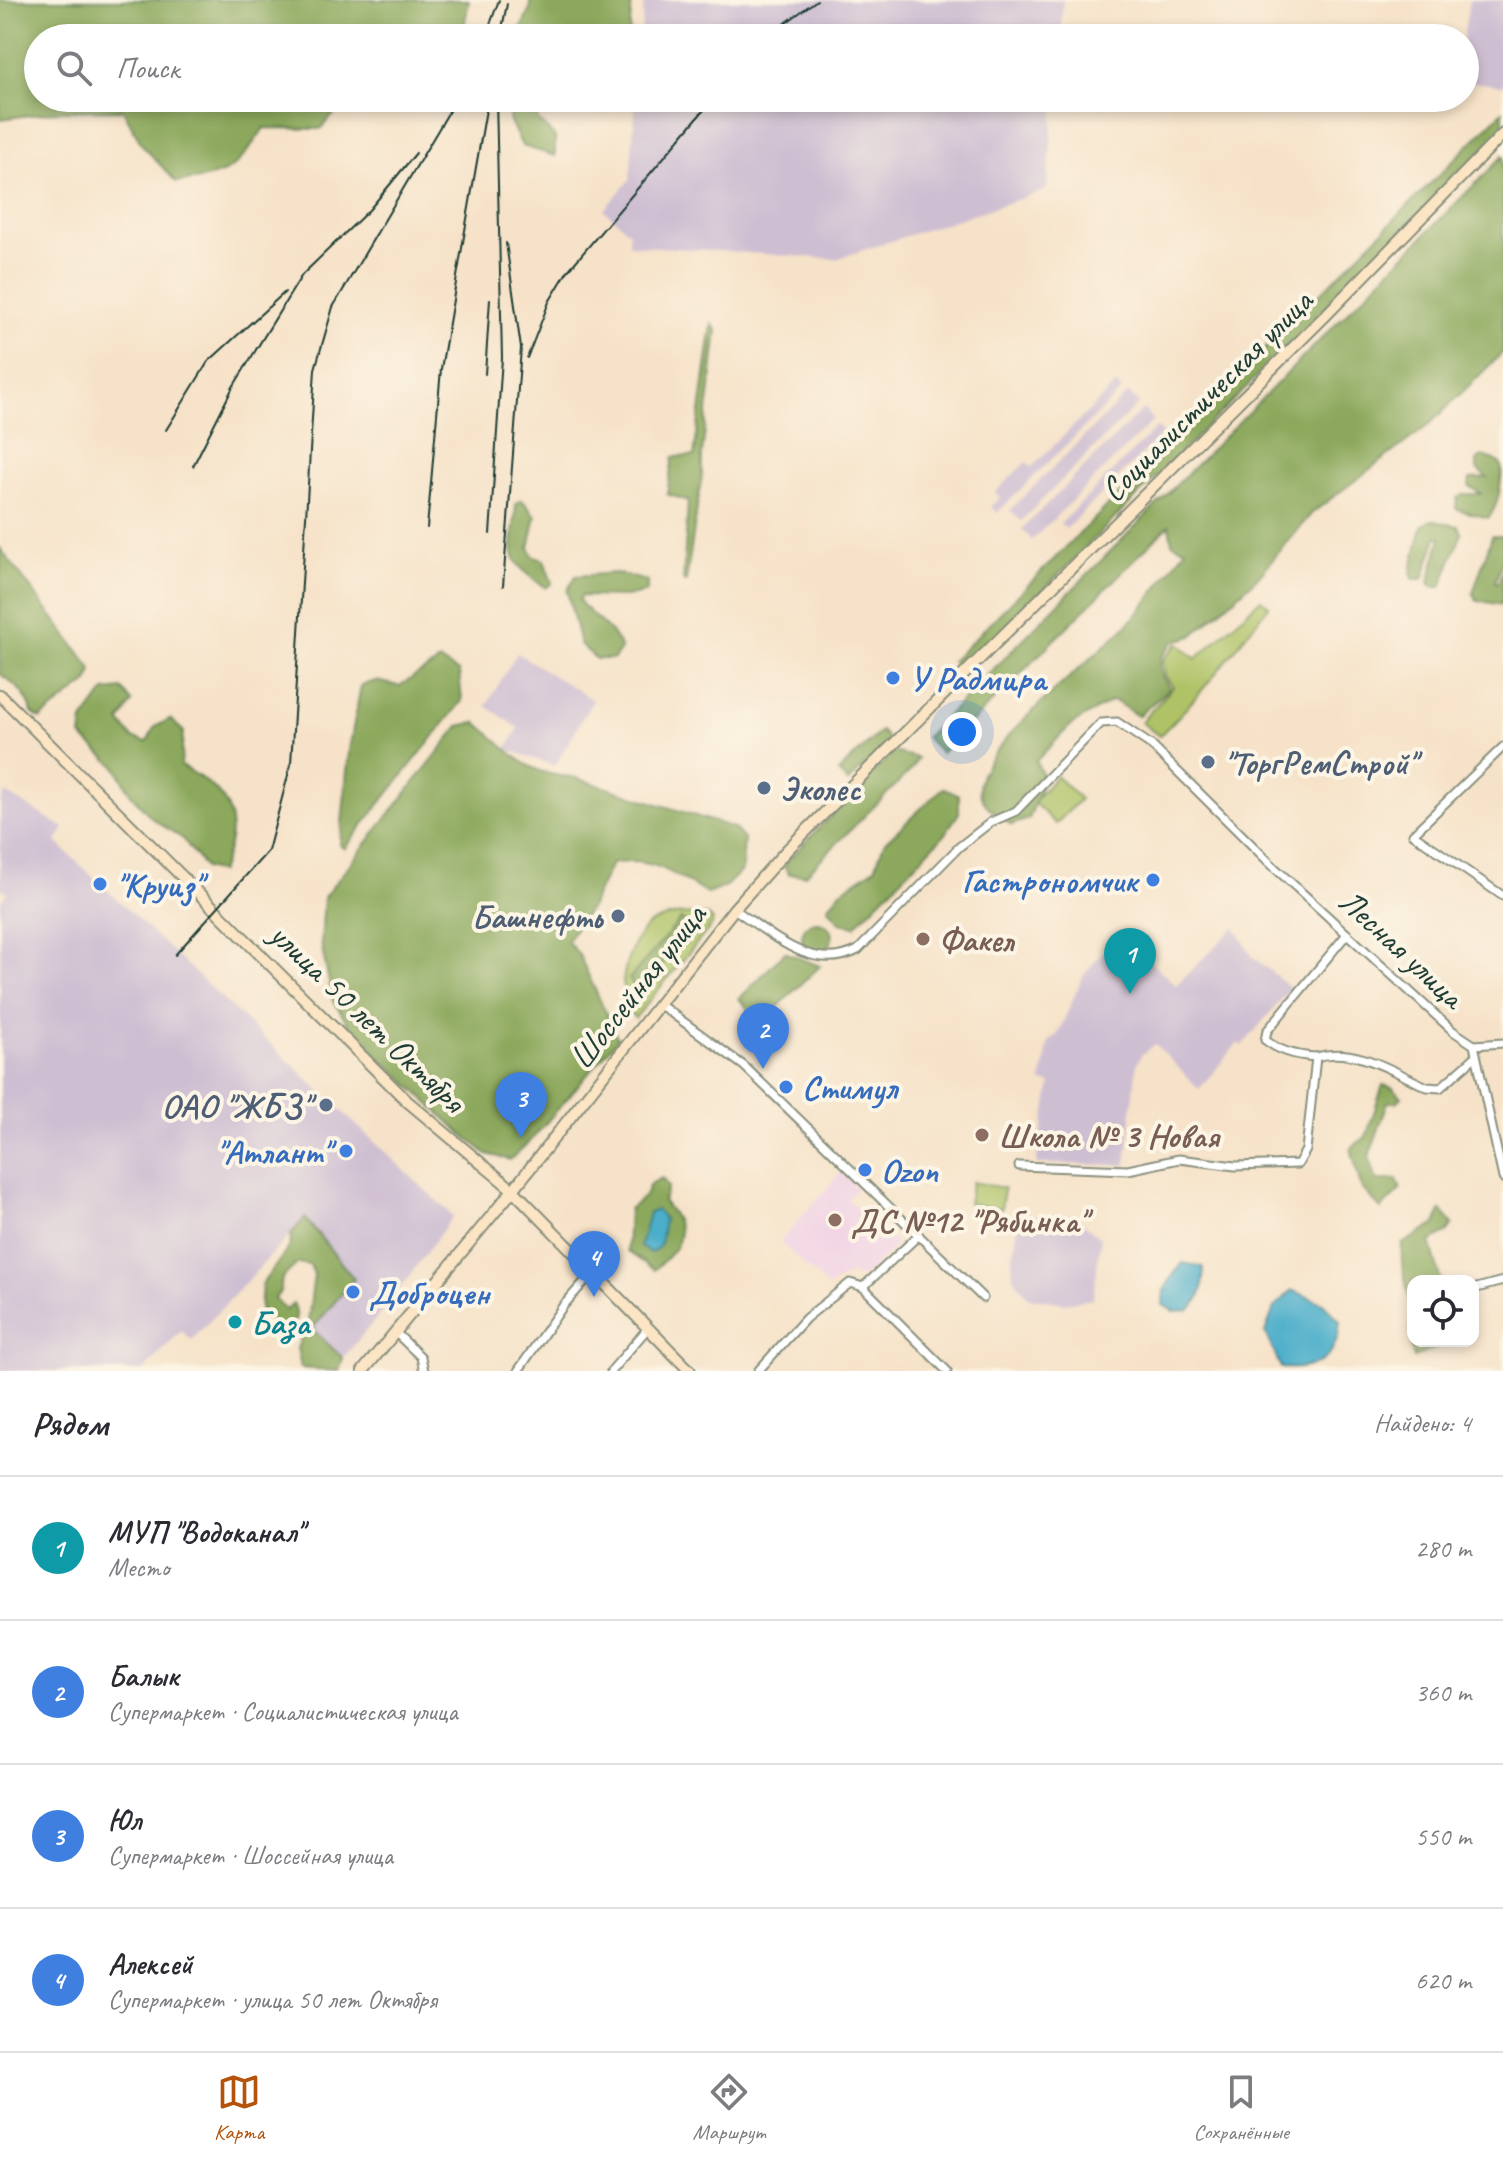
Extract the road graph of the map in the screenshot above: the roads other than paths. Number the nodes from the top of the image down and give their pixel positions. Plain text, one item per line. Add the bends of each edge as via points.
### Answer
1 (1503, 134) edge
2 (946, 694) joint
3 (0, 695) edge
4 (1503, 747) edge
5 (1503, 896) edge
6 (734, 909) junction
7 (1347, 934) junction
8 (659, 1004) junction
9 (1503, 1043) edge
10 (1474, 1045) junction
11 (1316, 1057) junction
12 (1475, 1057) junction
13 (1019, 1166) dead end
14 (1503, 1178) edge
15 (513, 1190) junction
16 (919, 1235) junction
17 (593, 1272) junction
18 (1503, 1281) edge
19 (863, 1287) junction
20 (1479, 1287) edge
21 (983, 1298) dead end
22 (648, 1328) junction
23 (395, 1332) junction
24 (363, 1371) edge
25 (424, 1371) edge
26 (518, 1371) edge
27 (611, 1371) edge
28 (690, 1371) edge
29 (758, 1371) edge
30 (947, 1371) edge

1 - 2 street, Социалистическая улица
2 - 6 street, Шоссейная улица
3 - 15 street, улица 50 лет Октября via 407,1101
4 - 5 street via 1413,834
6 - 7 street, Лесная улица via 797,951 818,959 842,959 858,950 959,847 991,822 1016,811 1101,723 1117,722 1151,745
6 - 8 street, Шоссейная улица
7 - 10 street, Лесная улица
7 - 11 street via 1267,1031 1265,1040 1273,1046
8 - 15 street, Шоссейная улица
8 - 16 street via 744,1066
9 - 10 street, Лесная улица
10 - 12 street
11 - 12 street via 1335,1052 1356,1055 1440,1088
11 - 13 street via 1306,1150 1298,1164 1235,1166 1179,1159 1128,1170
12 - 14 street
15 - 17 street, улица 50 лет Октября
15 - 23 street, Шоссейная улица
16 - 19 street
16 - 21 street
17 - 22 street, улица 50 лет Октября
17 - 26 street
18 - 20 street
19 - 29 street via 850,1283 806,1318
19 - 30 street
22 - 27 street
22 - 28 street, улица 50 лет Октября
23 - 24 street, Шоссейная улица
23 - 25 street via 421,1357

